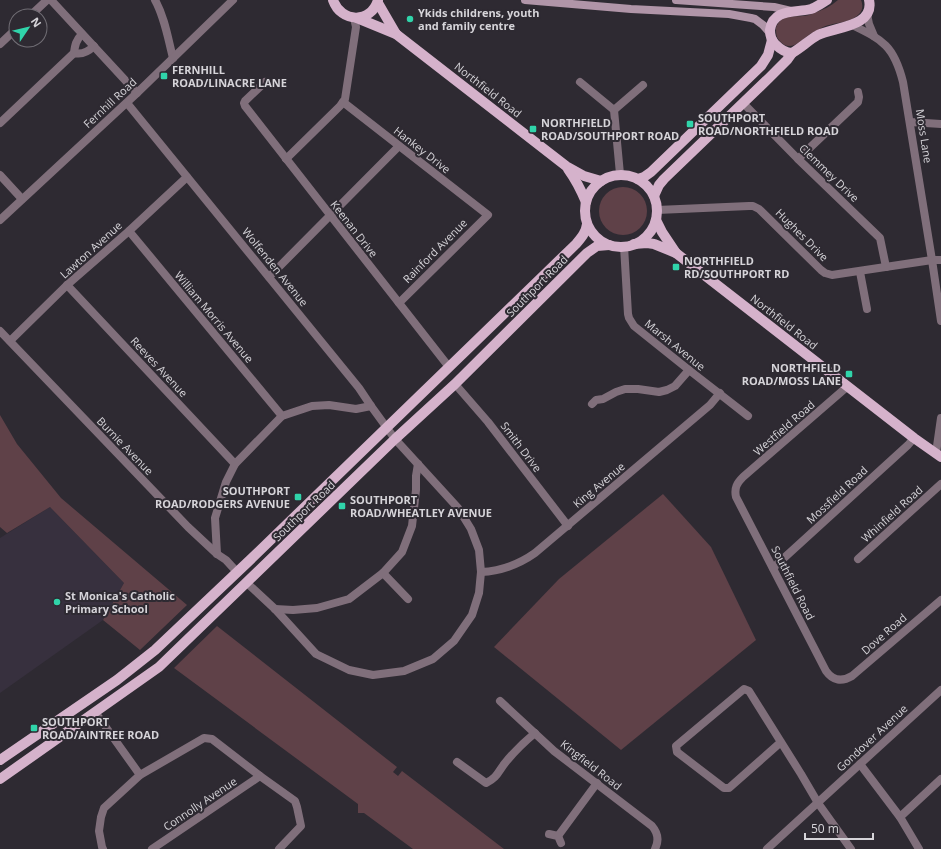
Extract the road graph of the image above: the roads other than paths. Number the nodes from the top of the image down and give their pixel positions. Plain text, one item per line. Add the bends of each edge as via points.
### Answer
1 (47, 0) edge
2 (51, 0) edge
3 (155, 0) edge
4 (233, 0) edge
5 (333, 0) edge
6 (524, 0) edge
7 (676, 0) edge
8 (827, 0) edge
9 (378, 1) edge
10 (871, 5) edge
11 (38, 8) edge
12 (792, 11) junction
13 (356, 18) junction
14 (852, 25) junction
15 (82, 34) junction
16 (396, 34) junction
17 (8, 36) edge
18 (874, 36) junction
19 (771, 37) junction
20 (0, 44) edge
21 (94, 46) junction
22 (74, 53) junction
23 (792, 53) junction
24 (173, 58) junction
25 (264, 82) dead end
26 (580, 82) dead end
27 (643, 85) dead end
28 (858, 92) dead end
29 (138, 94) junction
30 (127, 102) junction
31 (343, 102) junction
32 (743, 103) junction
33 (614, 110) junction
34 (910, 122) junction
35 (0, 123) edge
36 (941, 124) edge
37 (399, 146) junction
38 (286, 159) junction
39 (798, 159) junction
40 (566, 166) junction
41 (620, 174) junction
42 (0, 175) edge
43 (187, 176) junction
44 (638, 179) junction
45 (601, 181) junction
46 (654, 196) junction
47 (22, 199) junction
48 (586, 202) junction
49 (330, 215) junction
50 (488, 215) joint
51 (656, 215) junction
52 (0, 220) edge
53 (587, 224) junction
54 (129, 232) junction
55 (634, 244) junction
56 (609, 245) junction
57 (624, 246) junction
58 (676, 253) junction
59 (937, 260) edge
60 (886, 267) junction
61 (860, 272) junction
62 (269, 277) junction
63 (68, 286) junction
64 (399, 303) junction
65 (867, 309) dead end
66 (941, 321) edge
67 (0, 331) edge
68 (10, 341) junction
69 (449, 367) junction
70 (689, 370) junction
71 (455, 384) junction
72 (848, 386) junction
73 (720, 394) junction
74 (592, 404) dead end
75 (371, 406) junction
76 (282, 416) junction
77 (748, 416) dead end
78 (941, 418) edge
79 (386, 428) junction
80 (914, 438) junction
81 (395, 439) junction
82 (938, 455) edge
83 (235, 464) junction
84 (418, 464) junction
85 (941, 484) edge
86 (736, 488) joint
87 (568, 526) junction
88 (217, 554) junction
89 (858, 559) dead end
90 (773, 568) junction
91 (237, 572) junction
92 (481, 572) junction
93 (383, 573) junction
94 (247, 583) junction
95 (408, 599) dead end
96 (941, 600) edge
97 (274, 609) junction
98 (839, 680) joint
99 (941, 690) edge
100 (500, 701) dead end
101 (95, 712) junction
102 (535, 733) junction
103 (781, 742) junction
104 (0, 760) edge
105 (457, 762) dead end
106 (860, 764) junction
107 (140, 775) junction
108 (260, 776) junction
109 (0, 779) edge
110 (941, 780) edge
111 (597, 783) junction
112 (818, 803) junction
113 (900, 817) junction
114 (556, 838) dead end
115 (103, 849) edge
116 (152, 849) edge
117 (279, 849) edge
118 (655, 849) edge
119 (767, 849) edge
120 (851, 849) edge
121 (918, 849) edge

1 - 11 street
2 - 15 street
3 - 24 street via 161,12
4 - 24 street, Fernhill Road
5 - 13 main road, Northfield Road via 339,11
6 - 19 street via 735,15 755,20 763,25
7 - 12 street via 774,7
8 - 12 main road via 811,9
9 - 13 main road via 370,14
9 - 16 main road, Northfield Road
10 - 14 main road via 862,20
10 - 18 street via 869,24
12 - 19 main road via 778,17 772,24
13 - 16 main road, Northfield Road
13 - 31 street via 346,96
14 - 18 street, Moss Lane
14 - 23 main road via 818,35
15 - 21 street
15 - 22 street via 75,44
16 - 40 main road, Northfield Road
17 - 20 street
18 - 34 street, Moss Lane via 887,46 897,62
19 - 23 main road via 776,45
19 - 44 main road via 768,55 761,66 651,172
21 - 22 street via 87,52
21 - 29 street
22 - 35 street
23 - 32 main road
24 - 29 street, Fernhill Road
25 - 38 street, Keenan Drive via 244,103
26 - 33 street
27 - 33 street
28 - 39 street via 858,102
29 - 30 street, Fernhill Road
30 - 43 street, Wolfenden Avenue
30 - 47 street, Fernhill Road
31 - 37 street, Hankey Drive
31 - 38 street
32 - 39 street, Clemmey Drive
32 - 46 main road via 664,179
33 - 41 street
34 - 36 street
34 - 59 street, Moss Lane
37 - 49 street
37 - 50 street, Hankey Drive
38 - 49 street, Keenan Drive
39 - 60 street, Clemmey Drive via 880,238
40 - 45 main road, Northfield Road via 584,176
40 - 48 main road, Northfield Road via 575,178
41 - 44 main road
41 - 45 main road
42 - 47 street
43 - 54 street, Lawton Avenue
43 - 62 street, Wolfenden Avenue
44 - 46 main road
45 - 48 main road via 594,186
46 - 51 main road
47 - 52 street, Fernhill Road
48 - 53 main road
49 - 62 street
49 - 64 street, Keenan Drive
50 - 64 street, Rainford Avenue
51 - 55 main road via 648,234
51 - 58 main road, Northfield Road via 662,232
51 - 61 street, Hughes Drive via 753,206 825,273 835,275
53 - 56 main road via 596,237
53 - 69 main road, Southport Road via 584,235 576,244
54 - 63 street, Lawton Avenue
54 - 76 street, William Morris Avenue
55 - 57 main road
55 - 58 main road, Northfield Road via 654,244
56 - 57 main road
56 - 71 main road, Southport Road via 597,246 587,253
57 - 70 street, Marsh Avenue via 629,318 638,329
58 - 72 main road, Northfield Road
59 - 60 street, Hughes Drive
59 - 66 street, Moss Lane
60 - 61 street, Hughes Drive
61 - 65 street
62 - 75 street, Wolfenden Avenue
63 - 68 street, Lawton Avenue
63 - 83 street, Reeves Avenue
64 - 69 street, Keenan Drive
67 - 68 street, Burnie Avenue
68 - 88 street, Burnie Avenue
69 - 79 main road, Southport Road
70 - 73 street, Marsh Avenue
70 - 74 street via 671,389 659,392 625,390 596,400
71 - 81 main road, Southport Road
71 - 87 street, Smith Drive via 488,422
72 - 80 main road, Northfield Road
72 - 86 street, Westfield Road via 743,477
73 - 77 street, Marsh Avenue
73 - 87 street, King Avenue
75 - 76 street via 356,409 329,405 312,406
75 - 79 street, Wolfenden Avenue
76 - 83 street
78 - 82 street
79 - 81 street, Wolfenden Avenue
79 - 91 main road, Southport Road
80 - 82 main road, Northfield Road
80 - 90 street, Mossfield Road
81 - 84 street, Wolfenden Avenue
81 - 94 main road, Southport Road
83 - 88 street via 226,482 215,518
84 - 92 street, Wolfenden Avenue via 458,508 471,528 479,550
84 - 93 street via 412,526 402,552
85 - 89 street, Whinfield Road
86 - 90 street, Southfield Road via 736,497
87 - 92 street, King Avenue via 521,562 497,571
88 - 91 street, Burnie Avenue
90 - 98 street, Southfield Road via 826,671 832,678
91 - 104 main road, Southport Road via 155,650 117,680
92 - 97 street, Wolfenden Avenue via 480,593 472,615 454,641 433,659 404,670 373,675 348,670 316,654
93 - 95 street
93 - 97 street via 349,599 317,608
94 - 97 street, Wolfenden Avenue
94 - 101 main road, Southport Road via 159,667
96 - 98 street, Dove Road via 852,676
99 - 106 street, Gondover Avenue
100 - 102 street, Kingfield Road
101 - 107 street
101 - 109 main road, Southport Road
102 - 105 street via 504,764 493,780 486,783
102 - 111 street, Kingfield Road via 554,751
103 - 103 street via 730,788 724,788 678,752 676,746 744,689 749,691
103 - 112 street
106 - 112 street, Gondover Avenue
106 - 113 street
107 - 108 street via 204,738 212,739
107 - 115 street via 104,808 99,831
108 - 116 street, Connolly Avenue
108 - 117 street via 295,801 297,807 301,826
110 - 113 street
111 - 114 street
111 - 118 street, Kingfield Road via 654,828 657,836
112 - 119 street, Gondover Avenue
112 - 120 street
113 - 121 street

